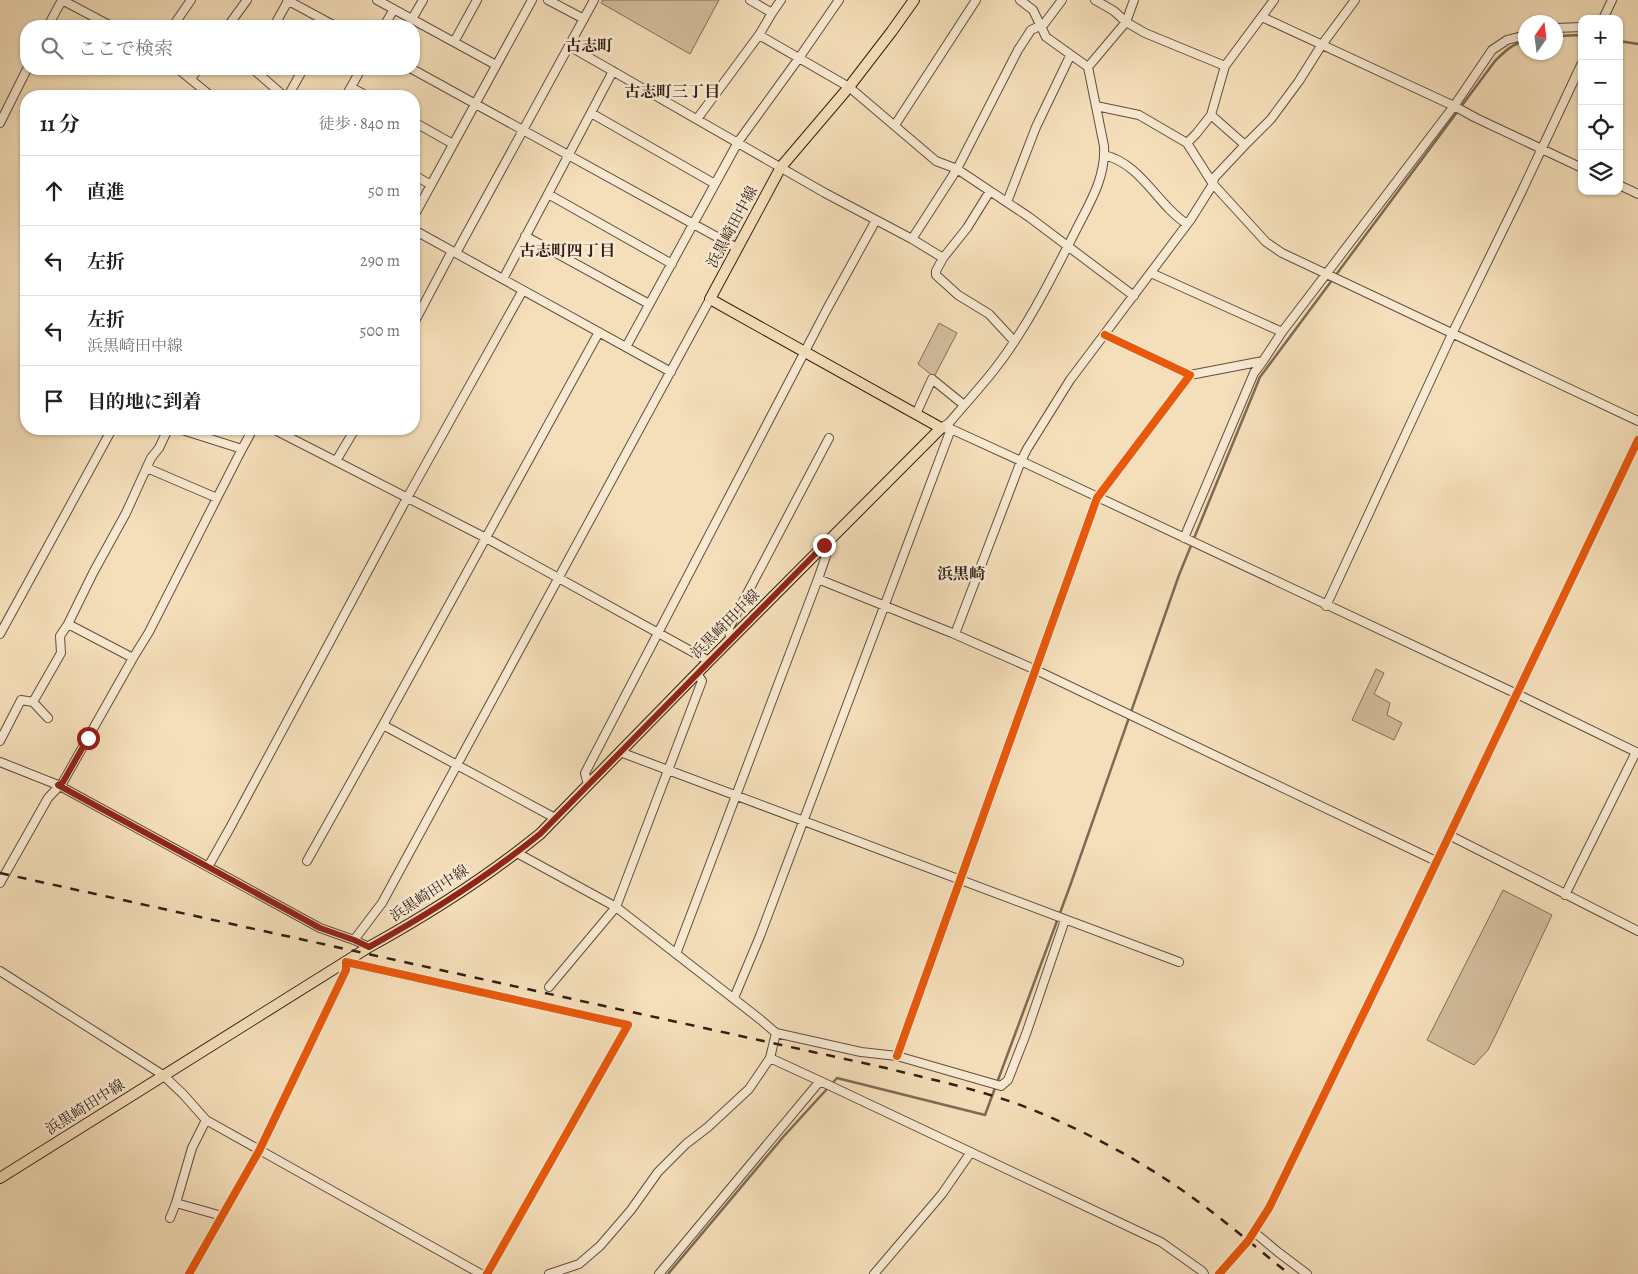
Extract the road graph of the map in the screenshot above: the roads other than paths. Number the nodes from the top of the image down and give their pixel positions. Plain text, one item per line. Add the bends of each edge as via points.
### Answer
1 (62, 0) edge
2 (191, 0) edge
3 (247, 0) edge
4 (288, 0) edge
5 (377, 0) edge
6 (423, 0) edge
7 (477, 0) edge
8 (532, 0) edge
9 (548, 0) edge
10 (594, 0) edge
11 (750, 0) edge
12 (781, 0) edge
13 (839, 0) edge
14 (914, 0) edge
15 (976, 0) edge
16 (1020, 0) edge
17 (1062, 0) edge
18 (1095, 0) edge
19 (1134, 0) edge
20 (1274, 0) edge
21 (1355, 0) edge
22 (1612, 0) edge
23 (394, 9) junction
24 (772, 12) junction
25 (1605, 15) edge
26 (1262, 17) junction
27 (412, 19) joint
28 (584, 19) junction
29 (51, 20) edge
30 (100, 20) edge
31 (176, 20) edge
32 (232, 20) edge
33 (277, 20) edge
34 (322, 20) edge
35 (388, 20) edge
36 (1126, 22) junction
37 (420, 23) edge
38 (1039, 25) junction
39 (1578, 27) edge
40 (1563, 28) edge
41 (760, 35) junction
42 (1518, 37) edge
43 (454, 42) junction
44 (569, 46) junction
45 (1321, 46) junction
46 (1070, 56) junction
47 (799, 58) junction
48 (496, 65) junction
49 (1225, 66) junction
50 (1088, 67) junction
51 (613, 71) junction
52 (1578, 71) edge
53 (420, 73) edge
54 (24, 75) edge
55 (186, 75) edge
56 (194, 75) edge
57 (260, 75) edge
58 (300, 75) edge
59 (358, 75) edge
60 (191, 79) junction
61 (351, 87) junction
62 (849, 87) junction
63 (204, 90) edge
64 (277, 90) edge
65 (291, 90) edge
66 (349, 90) edge
67 (356, 90) edge
68 (475, 103) junction
69 (1096, 106) junction
70 (1454, 106) junction
71 (591, 113) junction
72 (1211, 115) junction
73 (697, 119) junction
74 (0, 123) edge
75 (420, 125) edge
76 (895, 125) junction
77 (523, 130) junction
78 (738, 142) junction
79 (1187, 143) junction
80 (453, 144) junction
81 (1245, 145) junction
82 (1541, 148) junction
83 (569, 155) junction
84 (1104, 155) junction
85 (1578, 166) edge
86 (781, 167) junction
87 (956, 169) junction
88 (420, 179) edge
89 (715, 184) junction
90 (1213, 184) junction
91 (431, 185) junction
92 (1623, 187) edge
93 (990, 191) junction
94 (548, 194) junction
95 (1638, 194) edge
96 (1007, 202) junction
97 (420, 205) edge
98 (876, 220) junction
99 (694, 224) junction
100 (1188, 224) junction
101 (420, 233) edge
102 (526, 236) junction
103 (912, 239) junction
104 (1068, 246) junction
105 (737, 248) junction
106 (454, 252) junction
107 (943, 258) junction
108 (672, 264) junction
109 (1151, 273) junction
110 (1327, 274) junction
111 (503, 279) junction
112 (523, 290) junction
113 (1134, 296) junction
114 (710, 299) junction
115 (649, 304) junction
116 (420, 313) edge
117 (599, 332) junction
118 (1282, 332) junction
119 (1452, 334) junction
120 (1105, 335) junction
121 (1014, 341) junction
122 (626, 347) junction
123 (805, 352) junction
124 (1263, 361) junction
125 (671, 372) junction
126 (1190, 375) junction
127 (964, 405) junction
128 (916, 414) junction
129 (1638, 421) edge
130 (946, 428) junction
131 (109, 435) edge
132 (165, 435) edge
133 (199, 435) edge
134 (250, 435) edge
135 (285, 435) edge
136 (351, 435) edge
137 (830, 438) dead end
138 (1638, 440) edge
139 (242, 448) junction
140 (336, 461) junction
141 (1021, 461) junction
142 (147, 468) junction
143 (217, 498) junction
144 (406, 498) junction
145 (1097, 498) junction
146 (486, 538) junction
147 (1184, 538) junction
148 (824, 545) junction
149 (557, 578) junction
150 (818, 579) junction
151 (884, 606) junction
152 (1326, 606) junction
153 (68, 624) junction
154 (658, 633) junction
155 (0, 634) edge
156 (955, 634) junction
157 (730, 639) junction
158 (134, 658) junction
159 (709, 661) junction
160 (1036, 670) junction
161 (697, 673) junction
162 (1517, 694) junction
163 (33, 702) junction
164 (48, 718) dead end
165 (382, 725) junction
166 (0, 742) edge
167 (620, 752) junction
168 (1637, 753) edge
169 (0, 762) edge
170 (456, 765) junction
171 (667, 770) junction
172 (58, 785) junction
173 (588, 785) junction
174 (736, 796) junction
175 (555, 818) junction
176 (803, 821) junction
177 (1449, 835) junction
178 (516, 853) junction
179 (307, 861) dead end
180 (1436, 861) junction
181 (208, 867) junction
182 (961, 881) junction
183 (0, 883) edge
184 (1565, 895) junction
185 (616, 907) junction
186 (1065, 920) junction
187 (1638, 931) edge
188 (354, 940) junction
189 (369, 947) junction
190 (676, 954) junction
191 (346, 962) junction
192 (1179, 962) dead end
193 (0, 971) edge
194 (549, 987) dead end
195 (734, 998) junction
196 (776, 1033) junction
197 (897, 1056) junction
198 (770, 1058) junction
199 (163, 1076) junction
200 (820, 1081) junction
201 (206, 1120) junction
202 (260, 1151) junction
203 (972, 1152) junction
204 (0, 1178) edge
205 (176, 1203) junction
206 (222, 1216) junction
207 (170, 1218) dead end
208 (1254, 1232) junction
209 (189, 1274) edge
210 (481, 1274) edge
211 (487, 1274) edge
212 (548, 1274) edge
213 (659, 1274) edge
214 (874, 1274) edge
215 (1204, 1274) edge
216 (1219, 1274) edge
217 (1307, 1274) edge

1 - 29 street
1 - 30 street
2 - 31 street
3 - 32 street
4 - 33 street
4 - 34 street
5 - 23 street
6 - 27 street
7 - 43 street
8 - 48 street
9 - 28 street
10 - 28 street
11 - 24 street
12 - 24 street
13 - 47 street
14 - 62 main road, 浜黒崎田中線
15 - 76 street
16 - 38 street via 1033,10
17 - 38 street via 1044,24
18 - 36 street
19 - 36 street
20 - 26 street
21 - 45 street
22 - 25 street
23 - 27 street
23 - 35 street
24 - 41 street
26 - 45 street
26 - 49 street
28 - 44 street
36 - 49 street via 1144,34
36 - 50 street
37 - 43 street
38 - 46 street via 1046,37
38 - 87 street via 1031,30 1010,63
39 - 40 street
41 - 47 street
41 - 73 street
42 - 70 street via 1492,50
43 - 48 street
44 - 51 street
44 - 77 street
45 - 70 street
45 - 81 street via 1271,119
46 - 50 street
46 - 96 street via 1039,120
47 - 62 street
47 - 78 street
48 - 68 street
49 - 72 street
50 - 69 street
51 - 71 street
51 - 73 street
52 - 82 street
53 - 68 street
54 - 74 street
55 - 60 street
56 - 60 street
57 - 64 street
58 - 65 street
59 - 61 street
60 - 63 street
61 - 66 street
61 - 67 street
62 - 76 street
62 - 86 main road, 浜黒崎田中線
68 - 77 street
68 - 80 street
69 - 79 street via 1139,115
69 - 84 street
70 - 82 street
70 - 110 street
71 - 83 street
71 - 89 street
72 - 79 street
72 - 81 street
73 - 78 street
75 - 80 street
76 - 87 street via 936,161
77 - 83 street
77 - 106 street
78 - 86 street
78 - 89 street
79 - 90 street
80 - 91 street
81 - 90 street via 1214,178
82 - 85 street
82 - 119 street
83 - 94 street
83 - 99 street
84 - 100 street via 1116,158 1133,170 1175,216
84 - 104 street via 1100,181
86 - 98 street
86 - 105 main road, 浜黒崎田中線
87 - 93 street
87 - 103 street
88 - 91 street
89 - 99 street
90 - 100 street
90 - 110 street via 1266,242
91 - 97 street
92 - 95 street
93 - 96 street
93 - 107 street
94 - 102 street
94 - 108 street
96 - 104 street
98 - 103 street
98 - 123 street
99 - 105 street
99 - 108 street
100 - 109 street
101 - 106 street
102 - 111 street
102 - 115 street
103 - 107 street
104 - 113 street
104 - 121 street
105 - 114 main road, 浜黒崎田中線
106 - 111 street
106 - 116 street
107 - 121 street via 936,276 958,295 989,314
108 - 115 street
109 - 113 street
109 - 118 street
110 - 118 street
110 - 119 street
111 - 112 street
112 - 117 street
112 - 144 street
113 - 120 street
114 - 123 main road
114 - 125 street
115 - 122 street
117 - 122 street
117 - 146 street
118 - 124 street
119 - 129 street
119 - 152 street
120 - 126 street
120 - 141 street via 1070,380
121 - 127 street
122 - 125 street
123 - 128 main road
123 - 154 street
124 - 126 street
124 - 147 street via 1254,373
125 - 149 street
126 - 145 street
127 - 128 street via 932,379
127 - 130 street
128 - 130 main road
130 - 141 street
130 - 148 main road, 浜黒崎田中線
130 - 151 street
131 - 155 street
132 - 142 street
133 - 139 street
134 - 139 street
135 - 140 street
136 - 140 street
137 - 157 street via 729,628
138 - 162 street
139 - 143 street
140 - 144 street
141 - 145 street
141 - 156 street
142 - 143 street
142 - 153 street
143 - 158 street
144 - 146 street
144 - 181 street
145 - 147 street
145 - 160 street
146 - 149 street
146 - 165 street
147 - 152 street
148 - 150 street via 826,556
148 - 157 main road, 浜黒崎田中線
149 - 154 street
149 - 170 street
150 - 151 street
150 - 174 street
151 - 156 street
151 - 176 street
152 - 162 street
153 - 158 street
153 - 163 street via 60,636 61,653
154 - 159 street
154 - 173 street via 585,773
156 - 160 street
157 - 159 main road, 浜黒崎田中線
158 - 172 street via 63,782
159 - 161 main road, 浜黒崎田中線
160 - 180 street
160 - 182 street
161 - 167 main road, 浜黒崎田中線
161 - 171 street via 702,681
162 - 168 street
162 - 177 street
163 - 164 street
163 - 166 street via 21,700
165 - 170 street
165 - 179 street
167 - 171 street
167 - 173 main road, 浜黒崎田中線
168 - 184 street
169 - 172 street
170 - 175 street
170 - 188 street via 382,903
171 - 174 street
171 - 185 street
172 - 181 street
172 - 183 street
173 - 175 main road, 浜黒崎田中線
174 - 176 street
174 - 190 street
175 - 178 main road, 浜黒崎田中線
176 - 182 street
176 - 195 street
177 - 180 street
177 - 184 street
178 - 185 street
178 - 189 main road, 浜黒崎田中線
180 - 208 street via 1269,1208
181 - 188 street via 320,928
182 - 186 street
182 - 197 street
184 - 187 street
185 - 190 street
185 - 194 street
186 - 192 street
186 - 197 street via 1026,1034 1008,1080 1001,1086
188 - 189 street
189 - 191 main road, 浜黒崎田中線
190 - 195 street
191 - 199 main road, 浜黒崎田中線
191 - 202 street via 346,970
191 - 211 street via 628,1025
193 - 199 street
195 - 196 street
196 - 197 street via 861,1052
196 - 198 street
198 - 200 street
198 - 212 street via 749,1089 658,1172 600,1246 579,1264
199 - 201 street
199 - 204 main road, 浜黒崎田中線
200 - 203 street
200 - 213 street
201 - 202 street
201 - 205 street via 192,1148
202 - 206 street
202 - 210 street
203 - 214 street via 942,1194
203 - 215 street via 1162,1242
205 - 206 street
205 - 207 street
206 - 209 street
208 - 216 street
208 - 217 street

